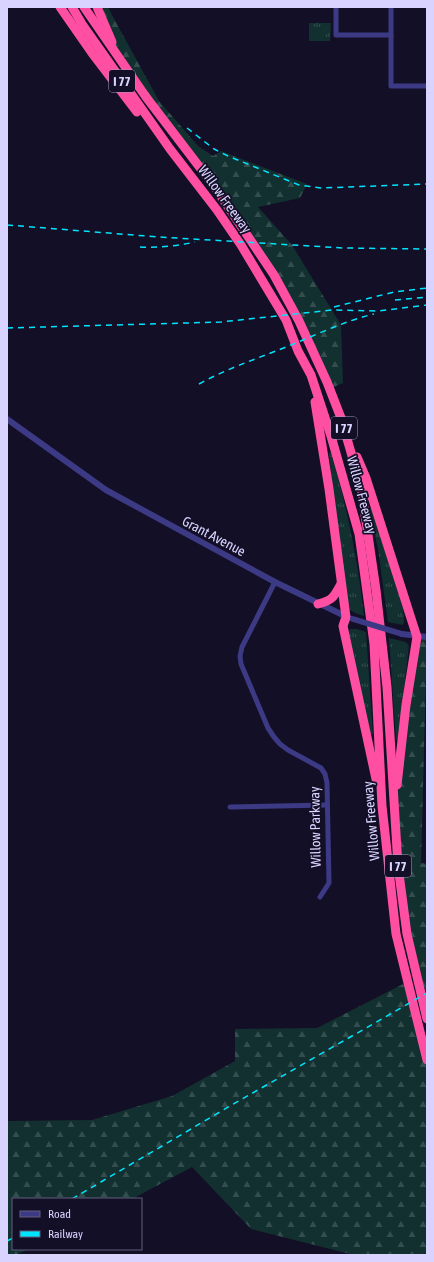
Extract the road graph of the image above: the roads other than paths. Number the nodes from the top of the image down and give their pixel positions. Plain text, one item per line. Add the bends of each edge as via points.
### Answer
1 (60, 7) edge
2 (72, 7) edge
3 (84, 7) edge
4 (97, 7) edge
5 (336, 7) edge
6 (390, 7) edge
7 (391, 36) junction
8 (120, 61) junction
9 (427, 86) edge
10 (170, 149) junction
11 (311, 375) junction
12 (7, 418) edge
13 (341, 418) junction
14 (275, 582) junction
15 (341, 584) junction
16 (318, 604) junction
17 (349, 618) junction
18 (417, 637) junction
19 (427, 637) edge
20 (327, 805) junction
21 (382, 806) junction
22 (230, 807) dead end
23 (394, 812) junction
24 (320, 897) dead end
25 (427, 1019) edge
26 (427, 1060) edge

1 - 10 highway via 122,93
2 - 10 highway, Willow Freeway / I 77
3 - 8 highway, Willow Freeway / I 77
4 - 8 highway
5 - 7 street via 336,36
6 - 7 street
7 - 9 street via 391,86
8 - 13 highway, Willow Freeway / I 77 via 214,186 274,275 299,321
10 - 11 highway, Willow Freeway / I 77 via 217,210 240,245 286,320
11 - 15 highway
11 - 21 highway, Willow Freeway / I 77 via 359,534 374,644
12 - 14 street, Grant Avenue via 106,490
13 - 18 highway via 366,478
13 - 23 highway, Willow Freeway / I 77 via 361,487 376,590 387,687
14 - 16 street, Grant Avenue
14 - 20 street, Willow Parkway via 242,647 241,664 274,737 288,750 323,771 327,783
15 - 16 highway via 334,597
15 - 17 highway
16 - 17 street, Grant Avenue
17 - 18 street, Grant Avenue, bridge
17 - 21 highway via 343,626
18 - 19 street, Grant Avenue
18 - 23 highway via 406,705
20 - 22 street
20 - 24 street, Willow Parkway via 329,883
21 - 26 highway, Willow Freeway / I 77 via 396,934
23 - 25 highway, Willow Freeway / I 77 via 407,934

